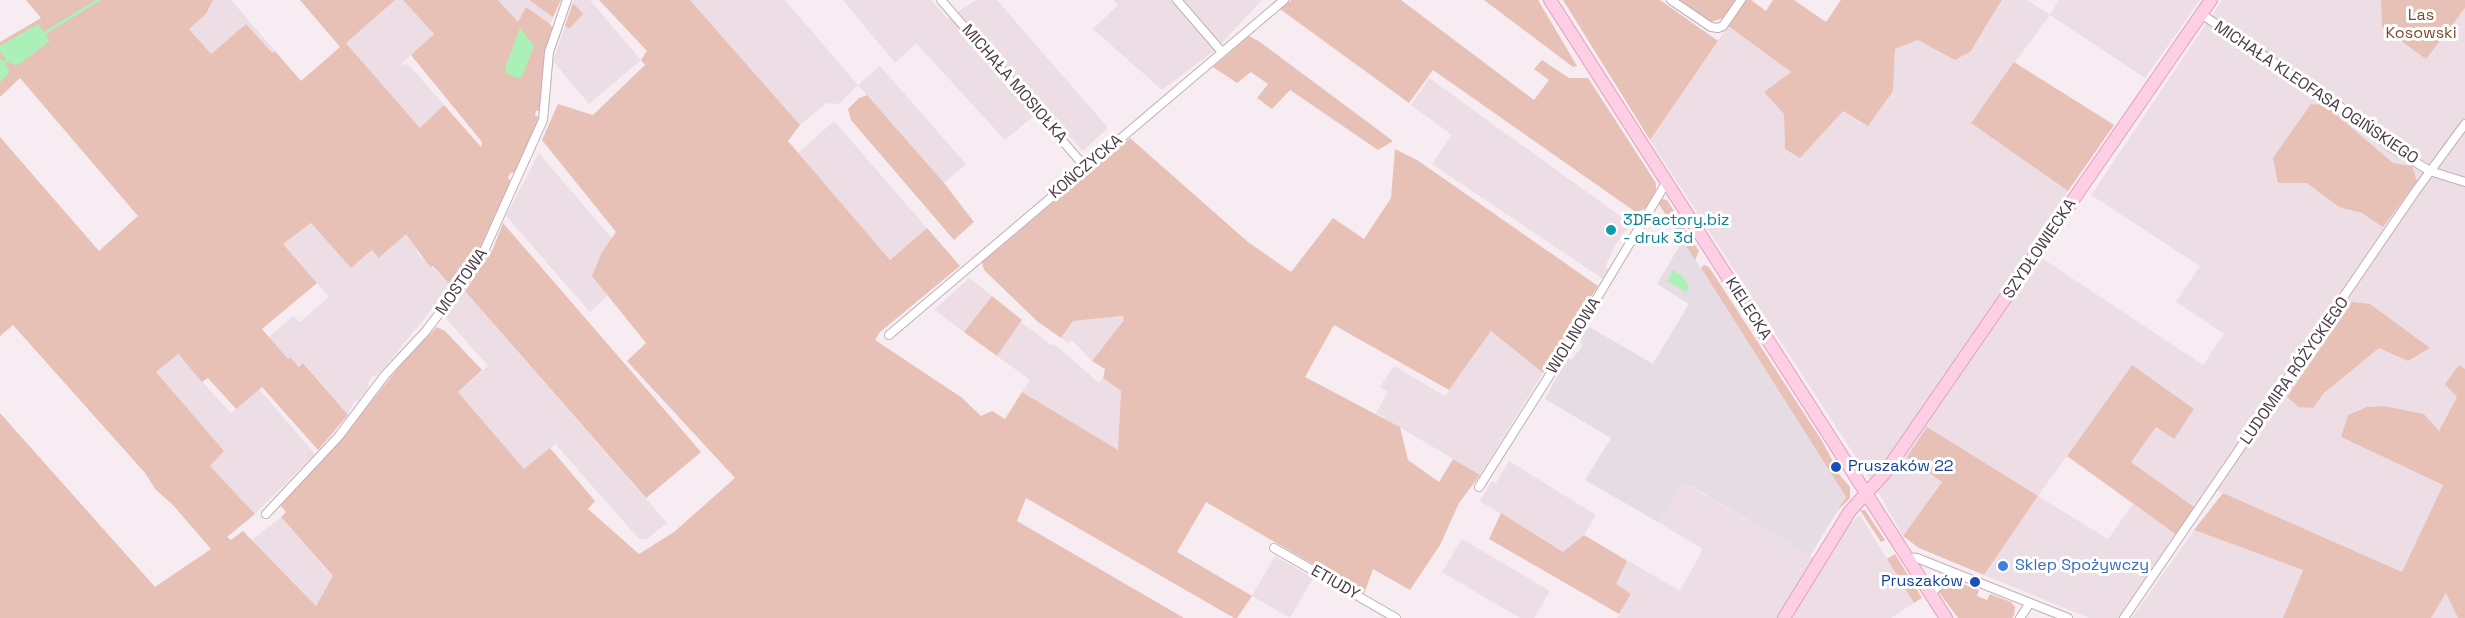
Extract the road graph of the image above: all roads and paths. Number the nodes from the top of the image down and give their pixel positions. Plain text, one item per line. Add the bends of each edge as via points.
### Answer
1 (567, 0) edge
2 (941, 0) edge
3 (1177, 0) edge
4 (1284, 0) edge
5 (1550, 0) edge
6 (1671, 0) edge
7 (1741, 0) edge
8 (2211, 0) edge
9 (2201, 14) junction
10 (1222, 52) junction
11 (2465, 124) edge
12 (1086, 168) junction
13 (2430, 171) junction
14 (2465, 182) edge
15 (1666, 183) junction
16 (889, 335) dead end
17 (1479, 487) dead end
18 (1867, 495) junction
19 (266, 514) dead end
20 (1274, 548) dead end
21 (1907, 557) junction
22 (1958, 574) junction
23 (1931, 594) junction
24 (2030, 603) junction
25 (1395, 618) edge
26 (1785, 618) edge
27 (1946, 618) edge
28 (2020, 618) edge
29 (2068, 618) edge
30 (2124, 618) edge

1 - 19 street, MOSTOWA via 549,52 543,120 479,262 339,436
2 - 12 street, MICHAŁA MOSIOŁKA
3 - 10 street
4 - 10 street, KOŃCZYCKA
5 - 15 street, KIELECKA
6 - 7 street via 1711,27 1723,26
8 - 9 street, SZYDŁOWIECKA
9 - 13 street, MICHAŁA KLEOFASA OGIŃSKIEGO
9 - 18 street, SZYDŁOWIECKA
10 - 12 street, KOŃCZYCKA
11 - 13 street, LUDOMIRA RÓŻYCKIEGO
12 - 16 street, KOŃCZYCKA
13 - 14 street, MICHAŁA KLEOFASA OGIŃSKIEGO
13 - 30 street, LUDOMIRA RÓŻYCKIEGO
15 - 17 street, WIOLINOWA
15 - 18 street, KIELECKA
18 - 21 street, KIELECKA
18 - 26 street, SZYDŁOWIECKA via 1850,511
20 - 25 street, ETIUDY
21 - 22 street
21 - 23 street, KIELECKA
22 - 23 street via 1942,580
22 - 24 street
23 - 27 street, KIELECKA
24 - 28 street
24 - 29 street

